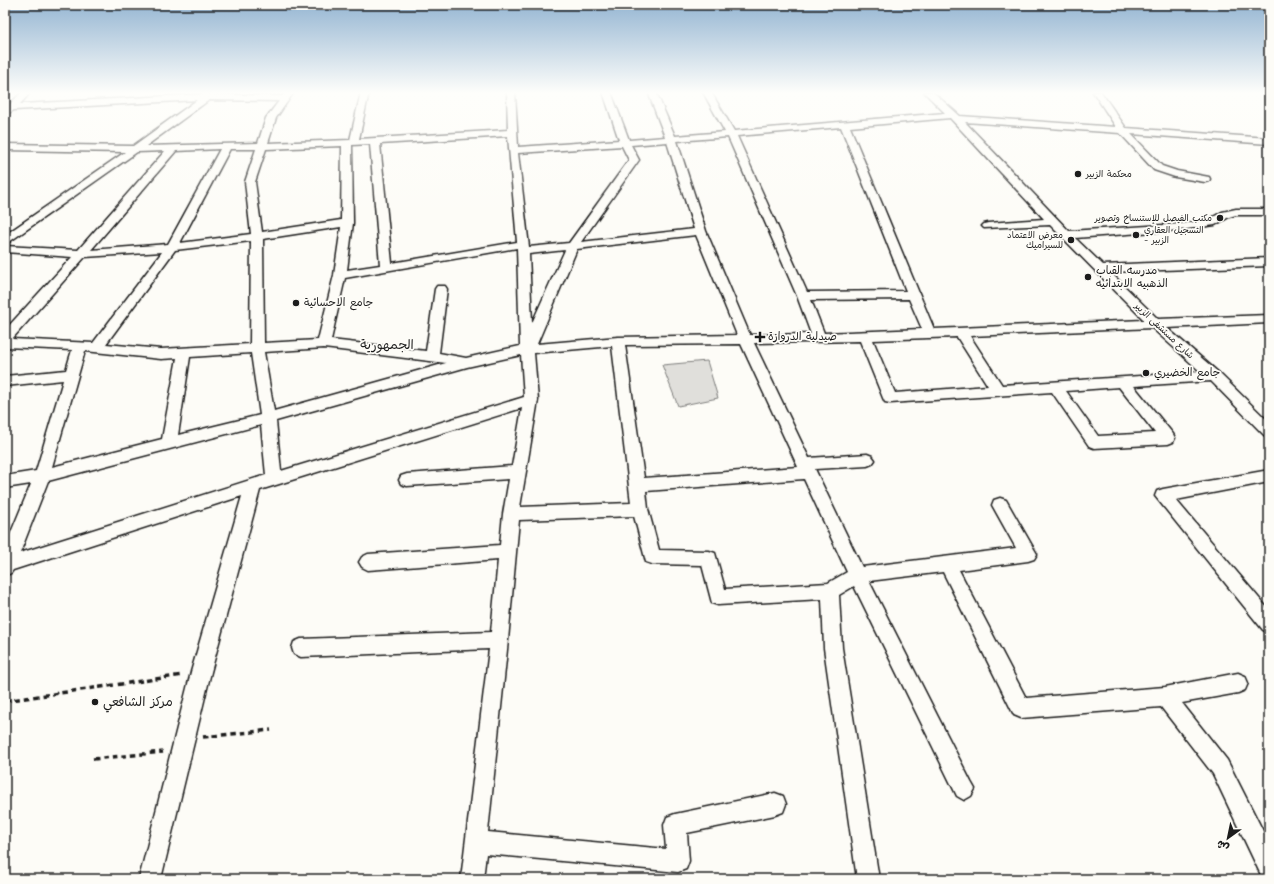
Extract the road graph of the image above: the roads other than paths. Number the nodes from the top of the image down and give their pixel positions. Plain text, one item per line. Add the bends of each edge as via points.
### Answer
1 (157, 133) edge
2 (266, 133) edge
3 (354, 133) edge
4 (622, 133) edge
5 (669, 133) edge
6 (739, 133) edge
7 (848, 133) edge
8 (970, 133) edge
9 (1124, 133) edge
10 (1155, 133) edge
11 (512, 134) joint
12 (731, 134) junction
13 (671, 139) junction
14 (1269, 141) edge
15 (375, 142) junction
16 (625, 143) junction
17 (350, 144) junction
18 (227, 146) junction
19 (5, 147) edge
20 (174, 147) junction
21 (261, 147) junction
22 (135, 149) junction
23 (513, 150) junction
24 (1205, 179) dead end
25 (1269, 212) edge
26 (1053, 222) junction
27 (347, 223) junction
28 (988, 226) dead end
29 (700, 231) junction
30 (1066, 235) junction
31 (257, 236) junction
32 (5, 240) edge
33 (172, 246) junction
34 (523, 247) junction
35 (572, 247) junction
36 (5, 249) edge
37 (82, 253) junction
38 (1269, 262) edge
39 (386, 267) junction
40 (1101, 269) junction
41 (340, 275) junction
42 (441, 289) dead end
43 (914, 295) junction
44 (803, 296) junction
45 (1269, 319) edge
46 (1155, 324) junction
47 (961, 332) junction
48 (930, 334) junction
49 (865, 336) junction
50 (5, 338) edge
51 (745, 338) junction
52 (819, 338) junction
53 (618, 341) junction
54 (5, 343) edge
55 (324, 344) junction
56 (80, 346) junction
57 (96, 348) junction
58 (257, 348) junction
59 (527, 349) junction
60 (184, 354) junction
61 (432, 356) junction
62 (467, 362) junction
63 (71, 374) junction
64 (1214, 376) junction
65 (5, 381) edge
66 (1123, 383) junction
67 (1056, 387) junction
68 (998, 391) junction
69 (532, 400) junction
70 (268, 418) junction
71 (1269, 431) edge
72 (169, 443) junction
73 (867, 460) dead end
74 (806, 468) junction
75 (519, 472) junction
76 (42, 476) junction
77 (1269, 476) edge
78 (274, 479) junction
79 (407, 480) dead end
80 (5, 482) edge
81 (637, 485) junction
82 (253, 486) junction
83 (1000, 505) dead end
84 (640, 509) junction
85 (511, 514) junction
86 (508, 552) junction
87 (368, 562) dead end
88 (948, 565) junction
89 (6, 566) edge
90 (857, 575) junction
91 (830, 591) junction
92 (1269, 624) edge
93 (499, 640) junction
94 (301, 648) dead end
95 (1238, 683) dead end
96 (1165, 697) junction
97 (964, 789) dead end
98 (775, 804) dead end
99 (476, 842) junction
100 (1269, 867) edge
101 (150, 879) edge
102 (472, 879) edge
103 (868, 879) edge

1 - 22 street
2 - 21 street
3 - 17 street
4 - 16 street
5 - 13 street
6 - 12 street
7 - 43 street
8 - 26 street, شارع مستشفى الزبير
9 - 24 street via 1158,168
10 - 14 street
11 - 15 street
11 - 23 street
12 - 13 street
12 - 44 street
13 - 16 street
13 - 29 street
15 - 17 street
15 - 39 street
16 - 23 street
16 - 35 street via 634,160
17 - 21 street
17 - 27 street
18 - 20 street
18 - 21 street
18 - 33 street
19 - 22 street
20 - 22 street
20 - 37 street
21 - 31 street via 250,182
22 - 32 street
23 - 34 street
25 - 30 street via 1236,212 1226,214 1211,223 1180,227
26 - 28 street
26 - 30 street, شارع مستشفى الزبير
27 - 31 street
27 - 41 street
29 - 35 street
29 - 51 street
30 - 40 street, شارع مستشفى الزبير
31 - 33 street
31 - 58 street
33 - 37 street
33 - 57 street
34 - 35 street
34 - 39 street
34 - 59 street
35 - 59 street
36 - 37 street
37 - 50 street
38 - 40 street
39 - 41 street
40 - 46 street, شارع مستشفى الزبير
41 - 55 street
42 - 61 street
43 - 44 street
43 - 48 street
44 - 52 street
45 - 46 street
46 - 47 street
46 - 64 street, شارع مستشفى الزبير
47 - 48 street
47 - 68 street
48 - 49 street
49 - 52 street
49 - 68 street via 890,398
51 - 52 street
51 - 53 street
51 - 74 street
53 - 59 street
53 - 81 street
54 - 56 street
55 - 58 street
55 - 61 street
56 - 57 street
56 - 63 street
57 - 60 street
58 - 60 street
58 - 70 street
59 - 62 street
59 - 69 street
60 - 72 street
61 - 62 street
62 - 70 street
63 - 65 street
63 - 76 street
64 - 66 street
64 - 71 street, شارع مستشفى الزبير
66 - 67 street
66 - 67 street via 1168,438 1094,442
67 - 68 street
69 - 75 street
69 - 78 street
70 - 72 street
70 - 78 street
72 - 76 street
73 - 74 street
74 - 81 street
74 - 90 street
75 - 79 street
75 - 85 street
76 - 80 street
76 - 89 street
77 - 92 street via 1163,496
78 - 82 street
81 - 84 street
82 - 89 street
82 - 101 street via 201,672
83 - 88 street via 1028,554
84 - 85 street
84 - 91 street via 652,557 709,558 718,597
85 - 86 street
86 - 87 street
86 - 93 street
88 - 90 street
88 - 96 street via 1020,708
90 - 91 street
90 - 97 street
91 - 103 street via 833,648
93 - 94 street
93 - 99 street
95 - 96 street
96 - 100 street via 1220,767
98 - 99 street via 675,825 678,861
99 - 102 street

